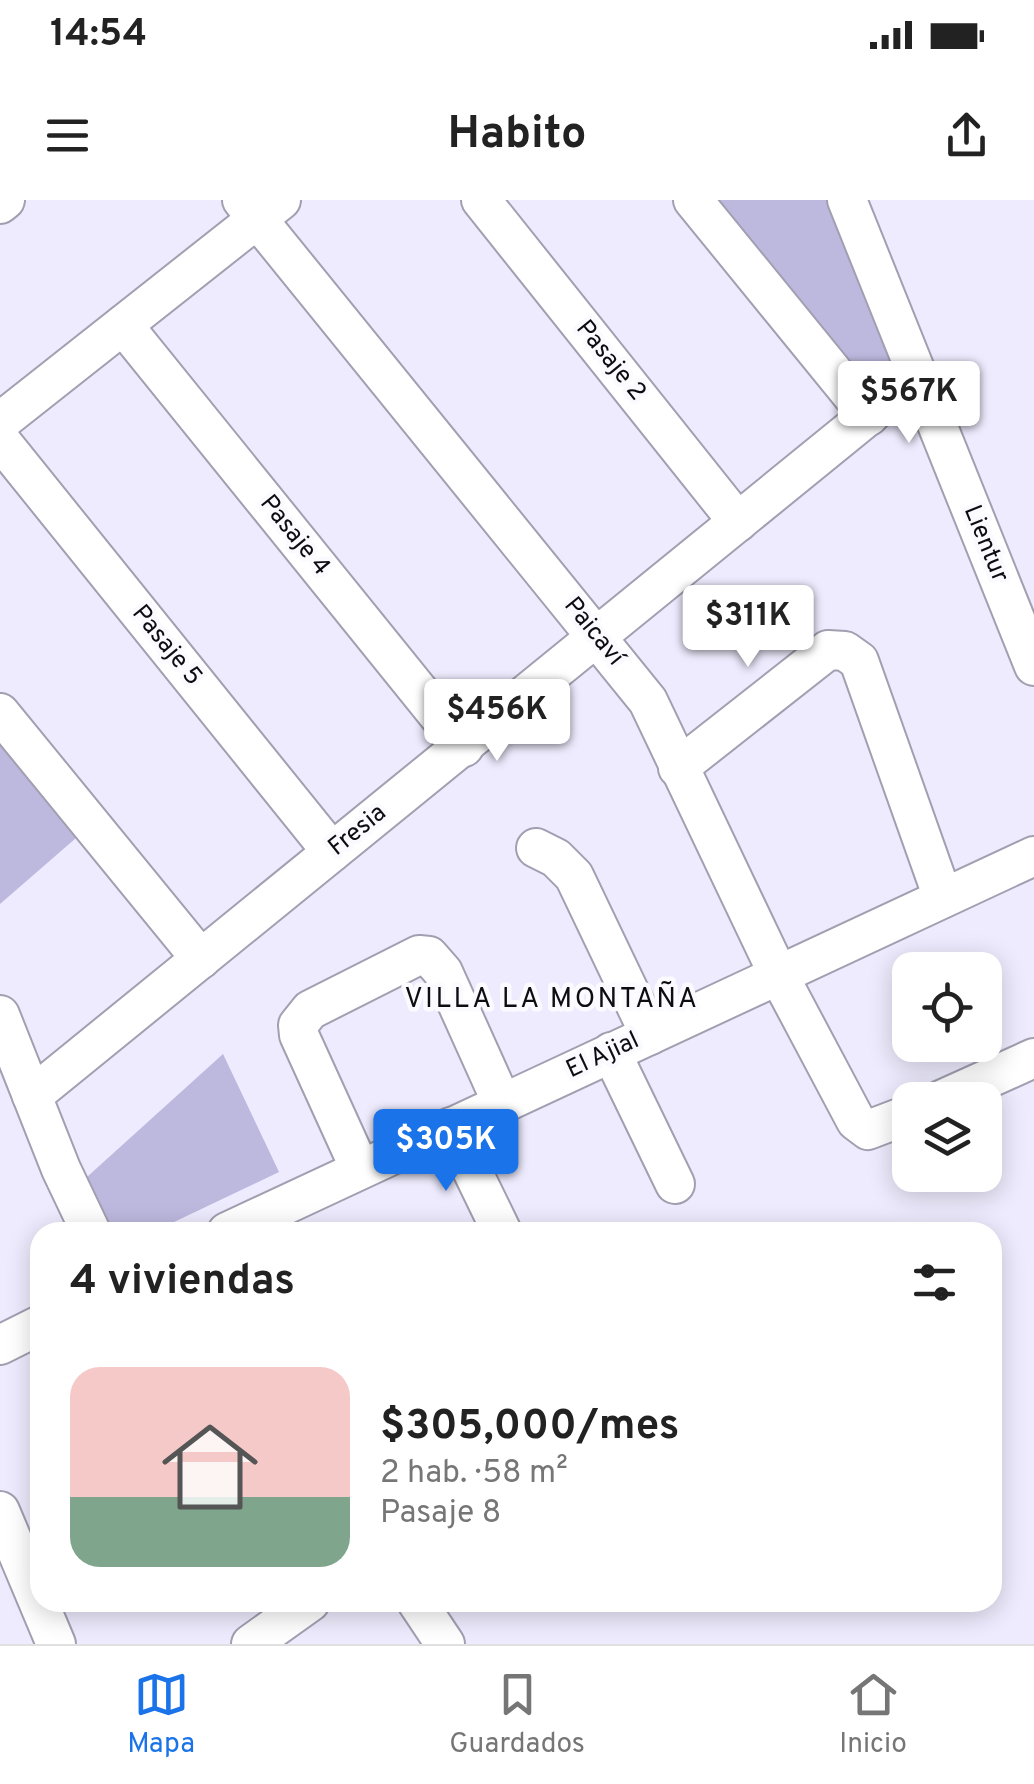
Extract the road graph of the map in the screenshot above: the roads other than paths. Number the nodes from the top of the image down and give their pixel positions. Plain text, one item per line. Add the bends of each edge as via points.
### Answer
1 (481, 200) edge
2 (693, 200) edge
3 (847, 200) edge
4 (260, 206) edge
5 (124, 325) junction
6 (917, 376) junction
7 (869, 416) junction
8 (0, 422) edge
9 (0, 440) edge
10 (738, 522) junction
11 (597, 637) junction
12 (1034, 666) edge
13 (0, 713) edge
14 (464, 746) junction
15 (678, 768) junction
16 (536, 848) dead end
17 (332, 852) junction
18 (1034, 856) edge
19 (943, 898) junction
20 (202, 958) junction
21 (778, 974) junction
22 (0, 1015) edge
23 (650, 1034) junction
24 (611, 1052) junction
25 (1034, 1058) edge
26 (981, 1082) edge
27 (32, 1096) junction
28 (502, 1103) junction
29 (892, 1121) edge
30 (451, 1126) junction
31 (360, 1169) junction
32 (675, 1184) dead end
33 (292, 1218) edge
34 (88, 1222) edge
35 (497, 1222) edge
36 (30, 1331) edge
37 (0, 1345) edge
38 (0, 1511) edge
39 (30, 1582) edge
40 (43, 1612) edge
41 (290, 1612) edge
42 (424, 1612) edge
43 (263, 1625) edge
44 (56, 1644) edge
45 (445, 1644) edge

1 - 10 street, Pasaje 2
2 - 7 street
3 - 6 street, Lientur
4 - 5 street
4 - 11 street, Paicaví
5 - 8 street
5 - 14 street, Pasaje 4
6 - 7 street, Fresia
6 - 12 street, Lientur
7 - 10 street, Fresia
9 - 17 street, Pasaje 5
10 - 11 street, Fresia
11 - 14 street, Fresia
11 - 15 street, Paicaví via 648,701
13 - 20 street
14 - 17 street, Fresia
15 - 19 street via 828,650 845,651 859,662
15 - 21 street, Paicaví
16 - 23 street via 574,876
17 - 20 street, Fresia
18 - 19 street, El Ajial
19 - 21 street, El Ajial
20 - 27 street, Fresia
21 - 23 street, El Ajial
21 - 29 street, Paicaví via 856,1121 868,1130
22 - 27 street
23 - 24 street, El Ajial
24 - 28 street, El Ajial
24 - 32 street
25 - 26 street
27 - 34 street
28 - 30 street, El Ajial
28 - 31 street via 443,972 419,955 310,1010 298,1025
30 - 31 street, El Ajial
30 - 35 street
31 - 33 street, El Ajial
36 - 37 street
38 - 39 street
40 - 44 street
41 - 43 street
42 - 45 street

